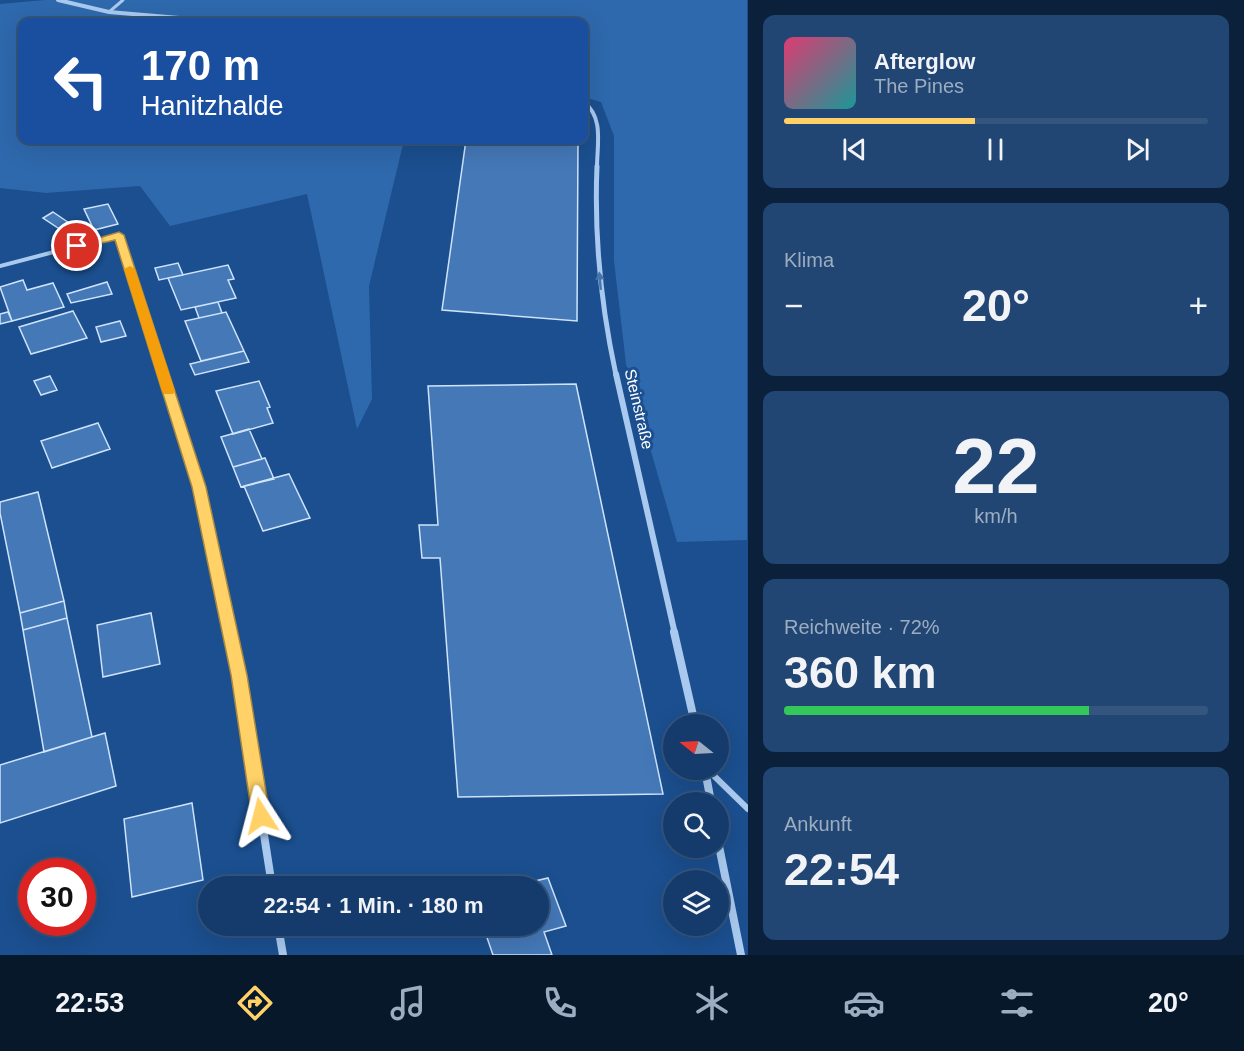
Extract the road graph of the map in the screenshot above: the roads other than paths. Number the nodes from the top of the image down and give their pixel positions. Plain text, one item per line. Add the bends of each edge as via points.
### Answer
1 (58, 0) edge
2 (123, 0) edge
3 (109, 12) junction
4 (178, 18) edge
5 (588, 105) edge
6 (119, 235) joint
7 (0, 266) edge
8 (692, 714) edge
9 (717, 780) edge
10 (747, 809) edge
11 (721, 858) edge
12 (270, 876) edge
13 (280, 936) edge
14 (283, 955) edge
15 (741, 955) edge

1 - 3 street
2 - 3 lane
3 - 4 street
8 -> 5 street, Steinstraße via 608,339 595,217 598,121
6 - 7 lane
6 - 12 street via 199,487 239,675
9 - 10 lane
11 - 15 street
13 - 14 street

